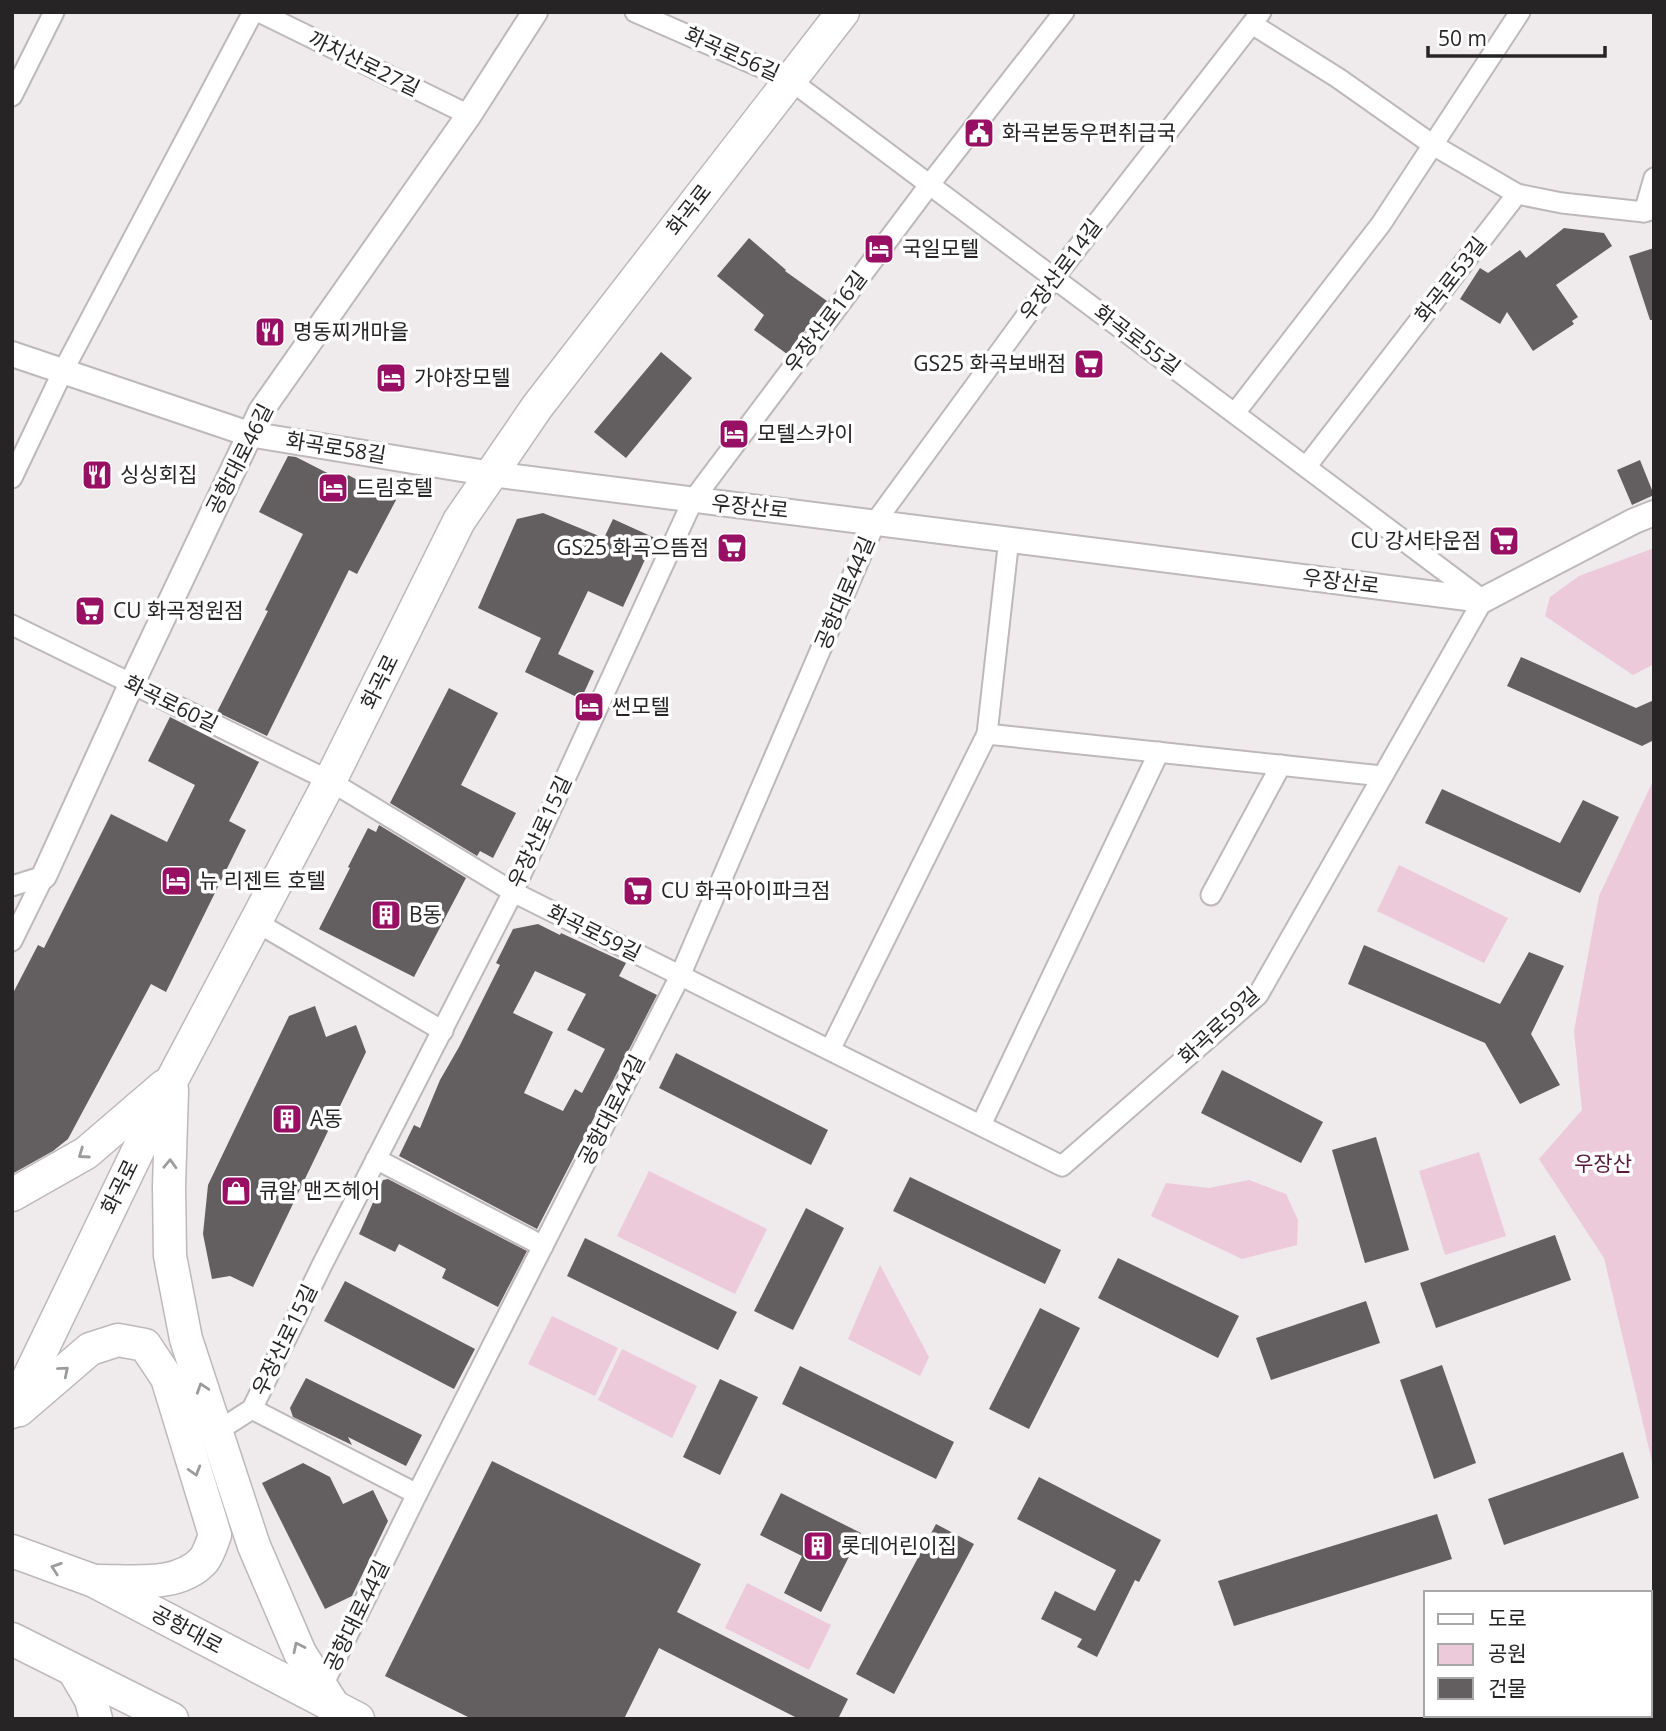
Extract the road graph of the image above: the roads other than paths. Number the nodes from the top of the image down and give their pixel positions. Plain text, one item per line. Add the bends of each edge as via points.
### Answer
1 (54, 12) edge
2 (256, 12) edge
3 (535, 12) edge
4 (635, 12) edge
5 (842, 12) edge
6 (1064, 12) edge
7 (1520, 12) edge
8 (1256, 18) edge
9 (790, 80) junction
10 (12, 96) edge
11 (469, 116) junction
12 (1433, 145) junction
13 (1654, 178) edge
14 (930, 184) junction
15 (1517, 194) junction
16 (1649, 210) edge
17 (1054, 278) junction
18 (12, 354) edge
19 (63, 371) junction
20 (1235, 414) junction
21 (249, 434) junction
22 (1306, 467) junction
23 (492, 474) junction
24 (12, 478) edge
25 (693, 500) junction
26 (1654, 513) edge
27 (876, 521) junction
28 (1009, 538) junction
29 (1483, 600) junction
30 (12, 625) edge
31 (131, 685) junction
32 (987, 734) junction
33 (1159, 752) junction
34 (1282, 765) junction
35 (1382, 776) junction
36 (330, 781) junction
37 (44, 876) junction
38 (12, 886) edge
39 (513, 892) junction
40 (1211, 895) dead end
41 (256, 922) junction
42 (12, 941) edge
43 (681, 976) junction
44 (443, 1031) junction
45 (830, 1051) junction
46 (173, 1078) junction
47 (981, 1125) junction
48 (376, 1159) junction
49 (12, 1195) edge
50 (543, 1246) junction
51 (252, 1409) junction
52 (12, 1414) edge
53 (216, 1432) junction
54 (417, 1494) junction
55 (12, 1551) edge
56 (94, 1581) junction
57 (12, 1639) edge
58 (74, 1671) junction
59 (338, 1704) edge
60 (96, 1719) edge
61 (172, 1719) edge

1 - 10 street
2 - 11 street, 까치산로27길
2 - 19 street
3 - 11 street, 공항대로46길
4 - 9 street, 화곡로56길
5 - 9 main road, 화곡로
6 - 14 street, 우장산로16길
7 - 12 street
8 - 12 street, 우장산로14길
8 - 17 street, 우장산로14길
9 - 14 street, 화곡로55길
9 - 23 main road, 화곡로 via 537,407
11 - 21 street, 공항대로46길
12 - 15 street, 우장산로14길
12 - 20 street via 1381,224
13 - 16 street
14 - 17 street, 화곡로55길
14 - 25 street, 우장산로16길
15 - 16 street via 1562,203
15 - 22 street, 화곡로53길
17 - 20 street, 화곡로55길
17 - 27 street, 우장산로14길
18 - 19 street, 화곡로58길
19 - 21 street, 화곡로58길
19 - 24 street
20 - 22 street, 화곡로55길
21 - 23 street, 화곡로58길
21 - 31 street, 공항대로46길
22 - 29 street, 화곡로55길
23 - 25 street, 우장산로
23 - 36 main road, 화곡로 via 459,521
25 - 27 street, 우장산로
25 - 39 street, 우장산로15길
26 - 29 street
27 - 28 street, 우장산로
27 - 43 street, 공항대로44길
28 - 29 street, 우장산로
28 - 32 street
29 - 35 street, 화곡로59길
30 - 31 street, 화곡로60길
31 - 36 street, 화곡로60길
31 - 37 street, 공항대로46길
32 - 33 street
32 - 45 street
33 - 34 street
33 - 47 street
34 - 35 street
34 - 40 street
35 - 47 street, 화곡로59길 via 1258,995 1062,1166
36 - 39 street, 화곡로59길
36 - 41 main road, 화곡로
37 - 38 street
37 - 42 street
39 - 43 street, 화곡로59길
39 - 44 street, 우장산로15길
41 - 44 street
41 - 46 main road, 화곡로
43 - 45 street, 화곡로59길
43 - 50 street, 공항대로44길
44 - 48 street, 우장산로15길
45 - 47 street, 화곡로59길
46 -> 49 main road via 86,1153
46 - 52 main road, 화곡로
53 -> 46 main road via 186,1339 170,1256
48 - 50 street
48 - 51 street, 우장산로15길
50 - 54 street, 공항대로44길
51 - 53 street, 우장산로15길
51 - 54 street, 우장산로15길
52 -> 56 main road via 90,1349 118,1340 145,1345 167,1378 215,1535 205,1558 186,1575
59 -> 53 main road via 300,1653 254,1546
54 - 59 street, 공항대로44길
56 -> 55 main road, 공항대로
56 - 59 main road, 공항대로
57 - 58 main road
58 - 60 main road
58 - 61 main road

